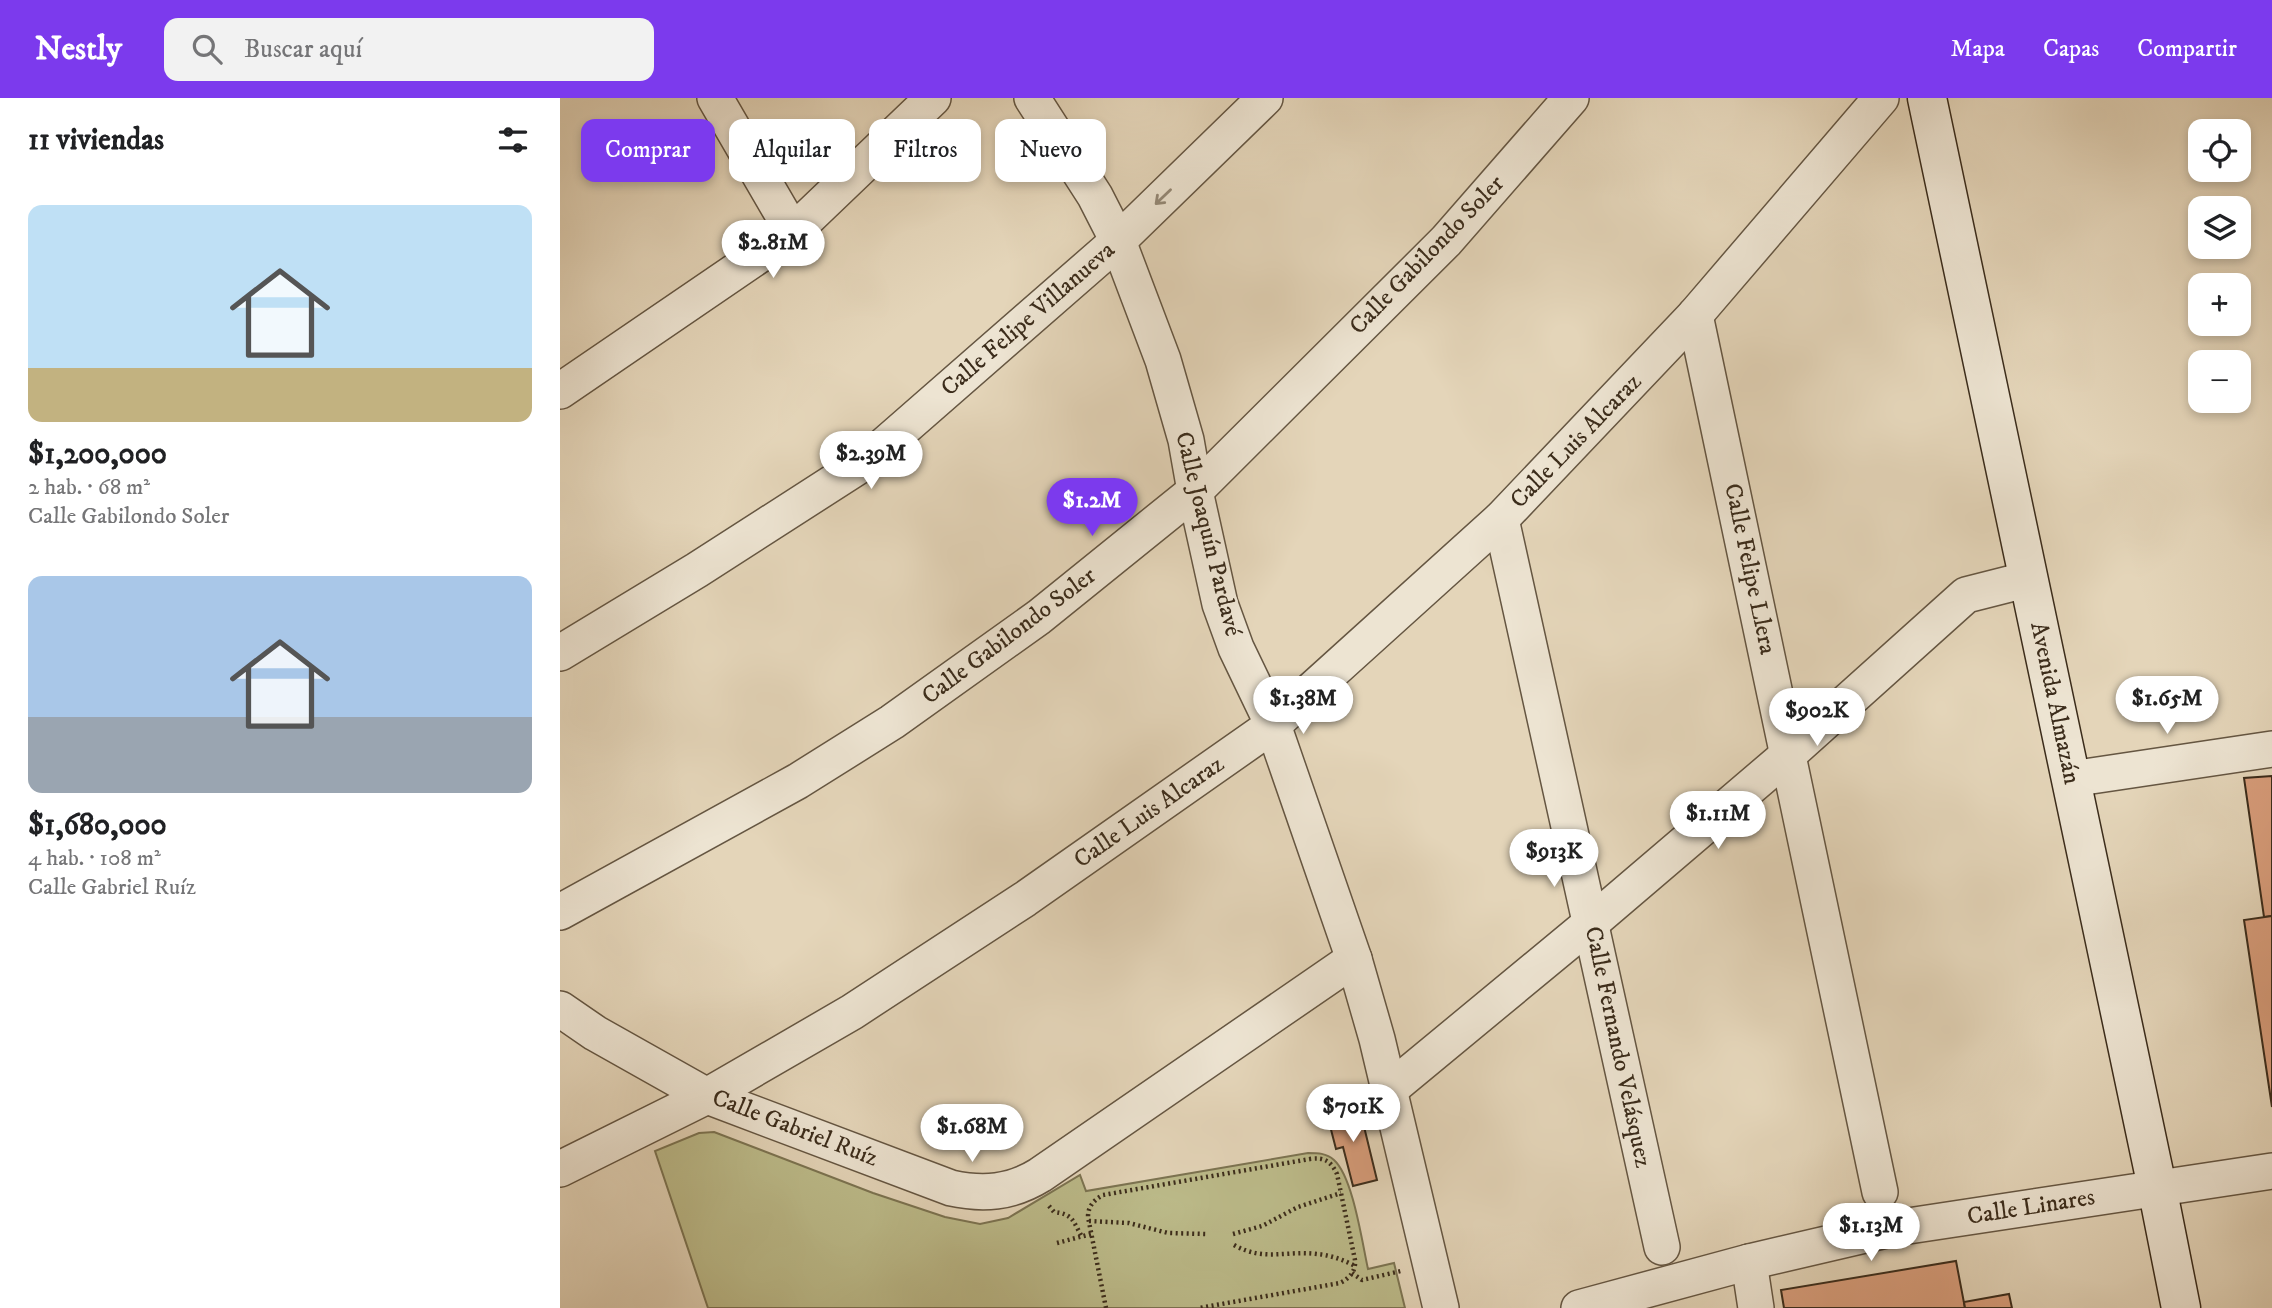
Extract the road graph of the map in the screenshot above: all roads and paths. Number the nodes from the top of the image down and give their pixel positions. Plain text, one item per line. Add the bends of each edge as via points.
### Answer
1 (715, 98) edge
2 (933, 98) edge
3 (1032, 98) edge
4 (1265, 98) edge
5 (1572, 98) edge
6 (1881, 98) edge
7 (1927, 98) edge
8 (793, 232) junction
9 (1118, 241) junction
10 (1695, 315) junction
11 (561, 389) edge
12 (1195, 491) junction
13 (1501, 519) junction
14 (2029, 579) junction
15 (560, 653) edge
16 (1273, 725) junction
17 (2272, 749) edge
18 (1789, 754) junction
19 (2071, 779) junction
20 (560, 912) edge
21 (1591, 923) junction
22 (1354, 959) junction
23 (560, 1009) edge
24 (1389, 1090) junction
25 (707, 1096) junction
26 (560, 1169) edge
27 (2272, 1171) edge
28 (2157, 1187) junction
29 (1880, 1192) dead end
30 (1341, 1194) junction
31 (1051, 1209) dead end
32 (1089, 1222) junction
33 (1091, 1234) junction
34 (1206, 1234) dead end
35 (1234, 1234) dead end
36 (1082, 1237) junction
37 (1057, 1243) dead end
38 (1234, 1245) dead end
39 (1662, 1247) dead end
40 (1749, 1262) junction
41 (1356, 1266) junction
42 (1408, 1269) dead end
43 (1352, 1273) junction
44 (1107, 1308) edge
45 (1199, 1308) edge
46 (1441, 1308) edge
47 (1579, 1308) edge
48 (1756, 1308) edge
49 (2180, 1308) edge

1 - 8 street
2 - 8 street
3 - 9 street, Calle Joaquín Pardavé
4 -> 9 street, Calle Felipe Villanueva
5 - 12 street, Calle Gabilondo Soler via 1446,241
6 - 10 street, Calle Luis Alcaraz
7 - 14 main road, Avenida Almazán
8 - 11 street
9 - 12 street, Calle Joaquín Pardavé via 1163,360
9 - 15 street, Calle Felipe Villanueva via 865,461
10 - 13 street, Calle Luis Alcaraz
10 - 18 street, Calle Felipe Llera
12 - 16 street, Calle Joaquín Pardavé via 1220,604
12 - 20 street, Calle Gabilondo Soler via 1039,617 892,722 798,781
13 - 16 street, Calle Luis Alcaraz
13 - 21 street, Calle Fernando Velásquez
14 - 18 street via 1966,595
14 - 19 main road, Avenida Almazán
16 - 22 street, Calle Joaquín Pardavé
16 - 25 street, Calle Luis Alcaraz via 1025,899 852,1012
17 - 19 street
18 - 21 street
18 - 29 street, Calle Felipe Llera
19 - 28 main road, Avenida Almazán
21 - 24 street
21 - 39 street, Calle Fernando Velásquez
22 - 24 street, Calle Joaquín Pardavé
22 - 25 street, Calle Gabriel Ruíz via 1040,1175 1023,1186 996,1192 951,1188
23 - 25 street, Calle Gabriel Ruíz
24 - 46 street, Calle Joaquín Pardavé
25 - 26 street, Calle Luis Alcaraz
27 - 28 street, Calle Linares
28 - 40 street, Calle Linares via 1895,1228
28 - 49 main road, Avenida Almazán
30 - 32 path via 1334,1168 1320,1158 1104,1195 1093,1202
30 - 35 path
30 - 41 path
31 - 36 path via 1070,1216
32 - 33 path
32 - 34 path
33 - 36 path
33 - 44 path
36 - 37 path
38 - 41 path via 1254,1253 1315,1253
40 - 47 street, Calle Linares
40 - 48 street
41 - 43 path
42 - 43 path via 1362,1280
43 - 45 path via 1340,1283

